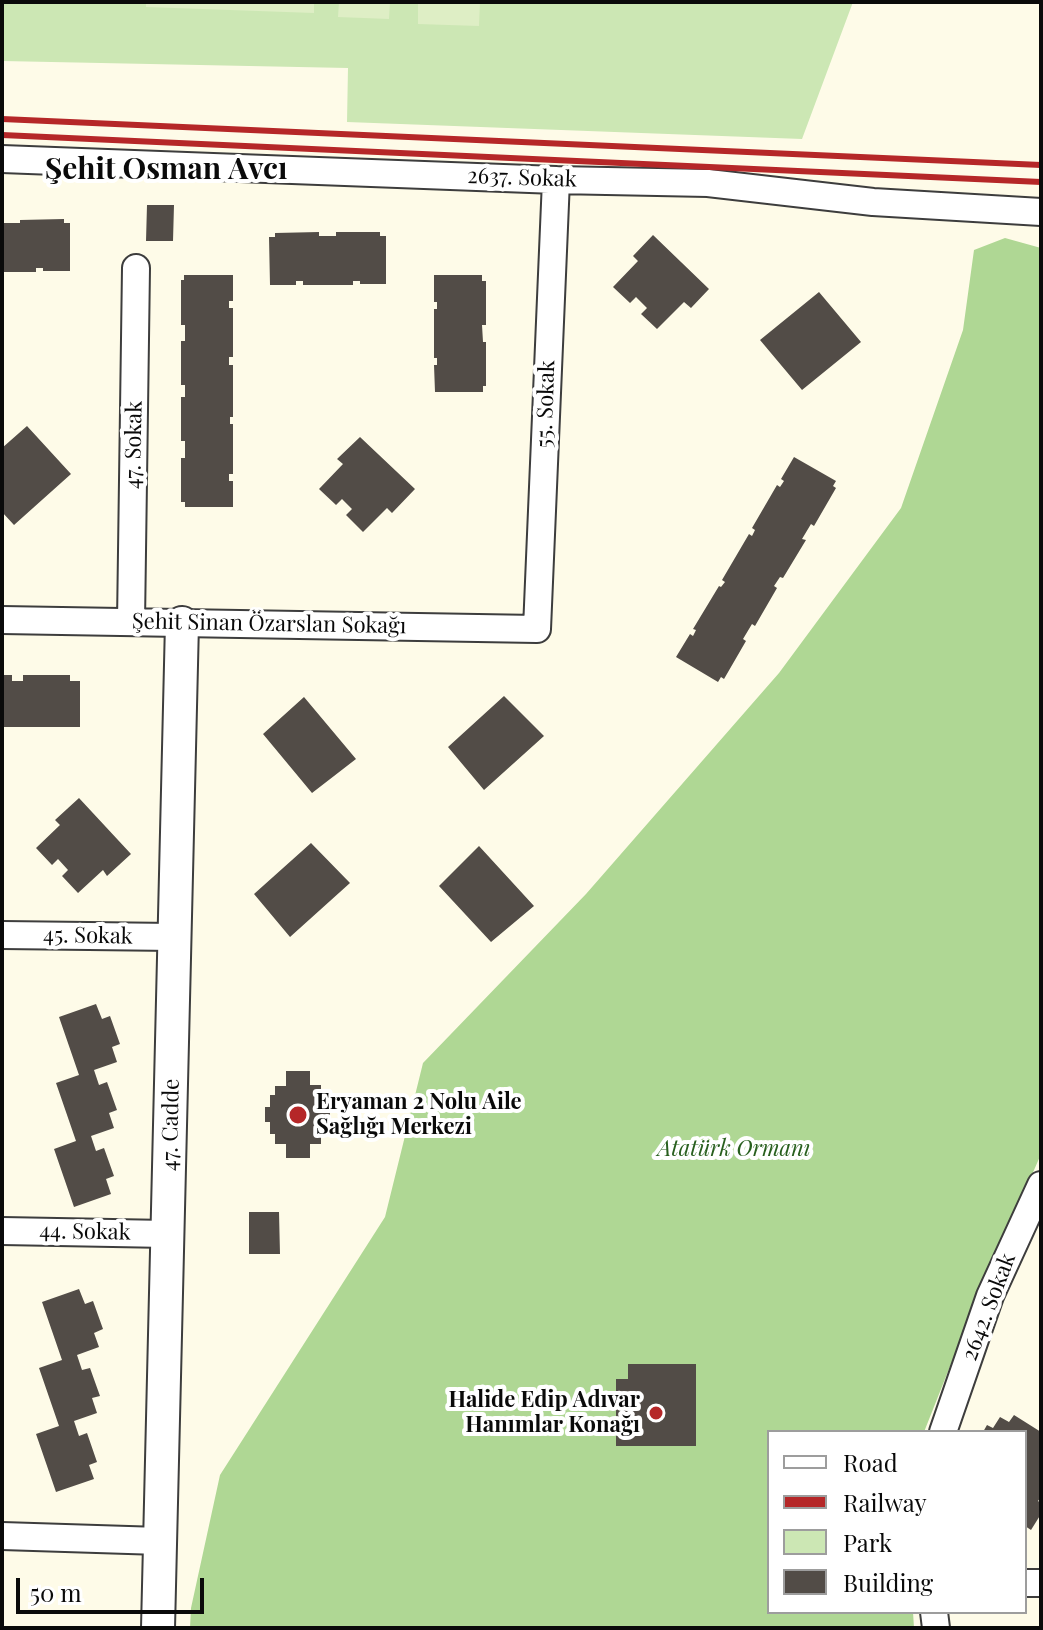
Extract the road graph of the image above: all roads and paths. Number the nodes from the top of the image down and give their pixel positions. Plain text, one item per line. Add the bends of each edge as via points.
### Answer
1 (2, 159) edge
2 (556, 180) junction
3 (1041, 212) edge
4 (136, 268) dead end
5 (2, 620) edge
6 (131, 622) junction
7 (182, 623) junction
8 (537, 629) joint
9 (2, 935) edge
10 (175, 937) junction
11 (1041, 1185) edge
12 (2, 1231) edge
13 (168, 1234) junction
14 (944, 1430) edge
15 (2, 1536) edge
16 (160, 1541) junction
17 (158, 1628) edge

1 - 2 street, 2637. Sokak
2 - 3 street, 2637. Sokak via 708,183 873,202
2 - 8 street, 55. Sokak
4 - 6 street, 47. Sokak
5 - 6 street, Şehit Sinan Özarslan Sokağı
6 - 7 street, Şehit Sinan Özarslan Sokağı
7 - 8 street, Şehit Sinan Özarslan Sokağı
7 - 10 street, 47. Cadde
9 - 10 street, 45. Sokak
10 - 13 street, 47. Cadde
11 - 14 street, 2642. Sokak via 990,1296
12 - 13 street, 44. Sokak
13 - 16 street, 47. Cadde
15 - 16 street
16 - 17 street, 47. Cadde

